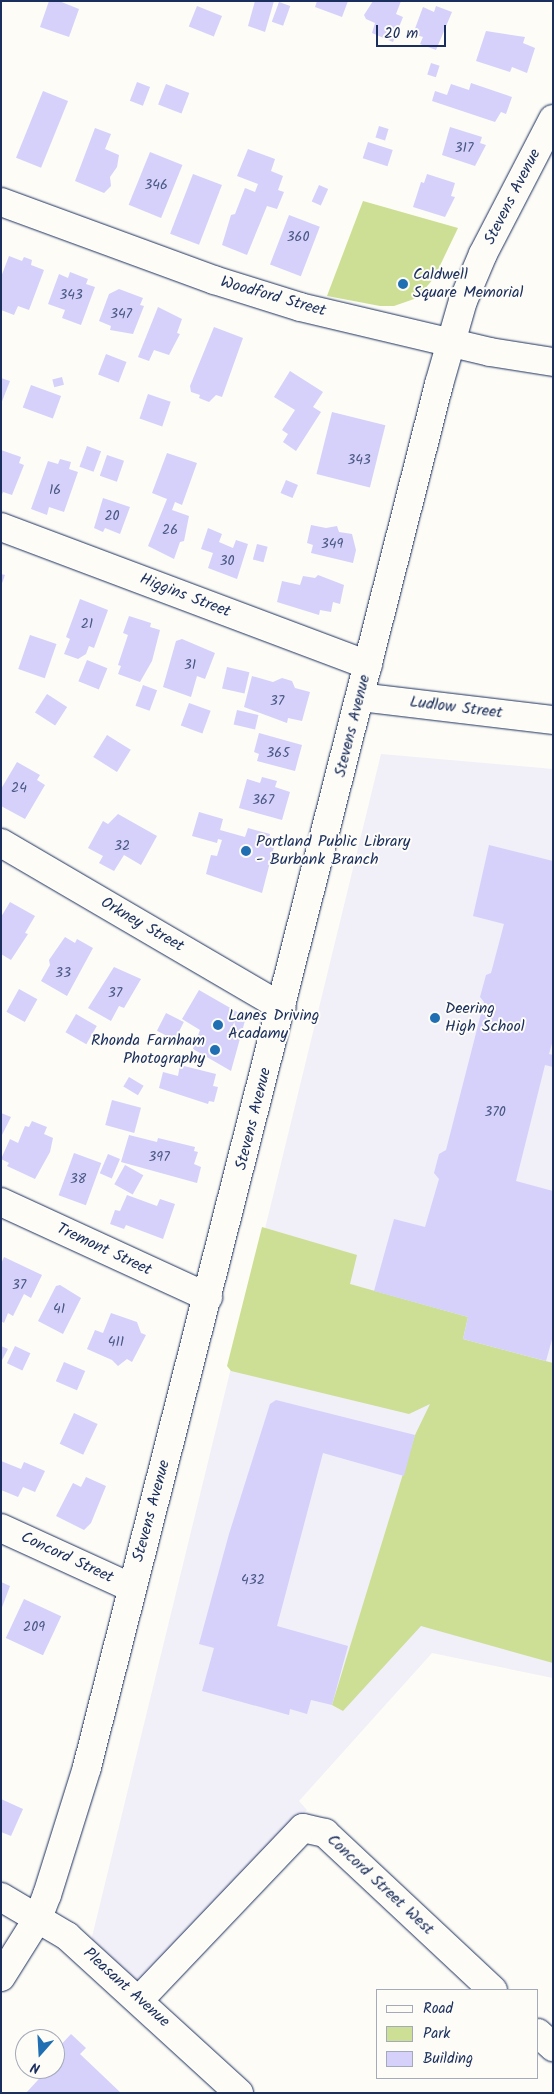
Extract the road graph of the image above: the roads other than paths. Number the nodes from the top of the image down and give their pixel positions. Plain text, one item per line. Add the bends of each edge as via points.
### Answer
1 (553, 119) edge
2 (1, 202) edge
3 (452, 343) junction
4 (553, 362) edge
5 (1, 527) edge
6 (368, 665) junction
7 (360, 697) junction
8 (553, 720) edge
9 (1, 843) edge
10 (282, 1007) junction
11 (1, 1202) edge
12 (208, 1297) junction
13 (1, 1528) edge
14 (132, 1588) junction
15 (1, 1897) edge
16 (38, 1918) junction
17 (1, 1977) edge
18 (491, 1989) edge
19 (140, 1999) junction
20 (539, 2033) edge
21 (553, 2047) edge
22 (239, 2093) edge

1 - 3 main road, Stevens Avenue via 483,254 463,301
2 - 3 main road, Woodford Street via 214,280 300,307
3 - 4 main road, Woodford Street
3 - 6 main road, Stevens Avenue
5 - 6 main road, Higgins Street
6 - 7 main road, Stevens Avenue
7 - 8 main road, Ludlow Street
7 - 10 main road, Stevens Avenue
9 - 10 main road, Orkney Street
10 - 12 main road, Stevens Avenue
11 - 12 main road, Tremont Street
12 - 14 main road, Stevens Avenue
13 - 14 main road, Concord Street
14 - 16 main road, Stevens Avenue via 87,1767
15 - 16 main road, Pleasant Avenue
16 - 17 main road, Stevens Avenue
16 - 19 main road, Pleasant Avenue via 67,1936
18 - 19 main road, Concord Street West via 325,1833 303,1828
19 - 22 main road, Pleasant Avenue
20 - 21 main road

